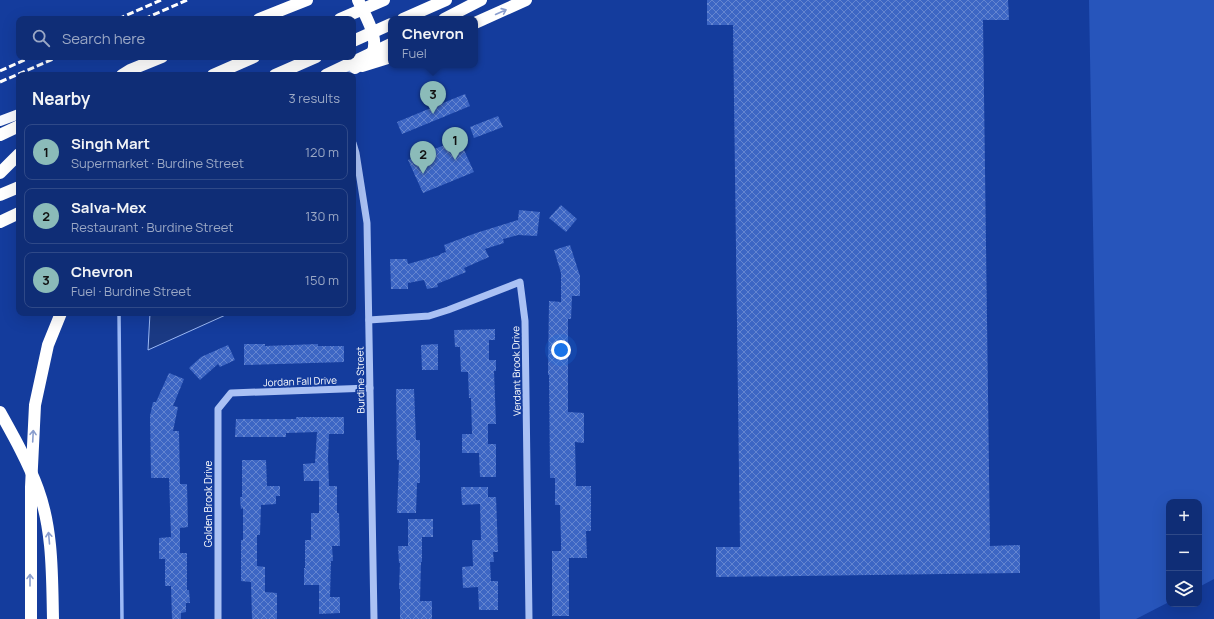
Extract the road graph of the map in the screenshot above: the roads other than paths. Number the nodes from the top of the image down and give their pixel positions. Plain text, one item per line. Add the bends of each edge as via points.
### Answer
1 (301, 0) edge
2 (307, 0) edge
3 (358, 0) edge
4 (384, 0) edge
5 (446, 0) edge
6 (481, 0) edge
7 (526, 0) edge
8 (266, 16) edge
9 (267, 16) edge
10 (347, 16) edge
11 (410, 16) edge
12 (450, 16) edge
13 (478, 22) edge
14 (388, 25) edge
15 (356, 40) edge
16 (388, 45) edge
17 (388, 58) edge
18 (155, 60) edge
19 (167, 60) edge
20 (247, 60) edge
21 (309, 60) edge
22 (127, 72) edge
23 (141, 72) edge
24 (220, 72) edge
25 (282, 72) edge
26 (332, 72) edge
27 (348, 72) edge
28 (16, 115) edge
29 (0, 120) edge
30 (16, 127) edge
31 (0, 135) edge
32 (16, 157) edge
33 (356, 157) edge
34 (16, 161) edge
35 (0, 168) edge
36 (0, 174) edge
37 (16, 188) edge
38 (0, 195) edge
39 (16, 214) edge
40 (0, 222) edge
41 (60, 316) edge
42 (368, 320) junction
43 (370, 388) junction
44 (231, 393) joint
45 (0, 412) edge
46 (31, 619) edge
47 (53, 619) edge
48 (218, 619) edge
49 (374, 619) edge
50 (529, 619) edge

1 - 8 highway
2 - 9 highway, bridge
3 - 27 highway via 374,36 374,48 369,59
4 - 10 highway, bridge
5 - 11 highway
6 - 12 highway
13 -> 7 highway
14 - 15 highway, bridge
16 - 26 highway, bridge
17 - 27 highway
18 - 22 highway
19 - 23 highway
20 - 24 highway
21 - 25 highway
28 - 29 main road
30 - 31 highway
32 - 36 highway, bridge
33 - 42 street, Burdine Street via 367,223
34 - 35 highway, bridge
37 - 38 highway
39 - 40 highway
46 -> 41 highway, bridge via 31,487 35,405 48,345
42 - 43 street, Burdine Street
42 - 50 street, Verdant Brook Drive via 429,316 520,282 525,320
43 - 44 street, Jordan Fall Drive
43 - 49 street, Burdine Street
44 - 48 street, Golden Brook Drive via 218,409
47 -> 45 highway via 49,531 38,490 21,450

